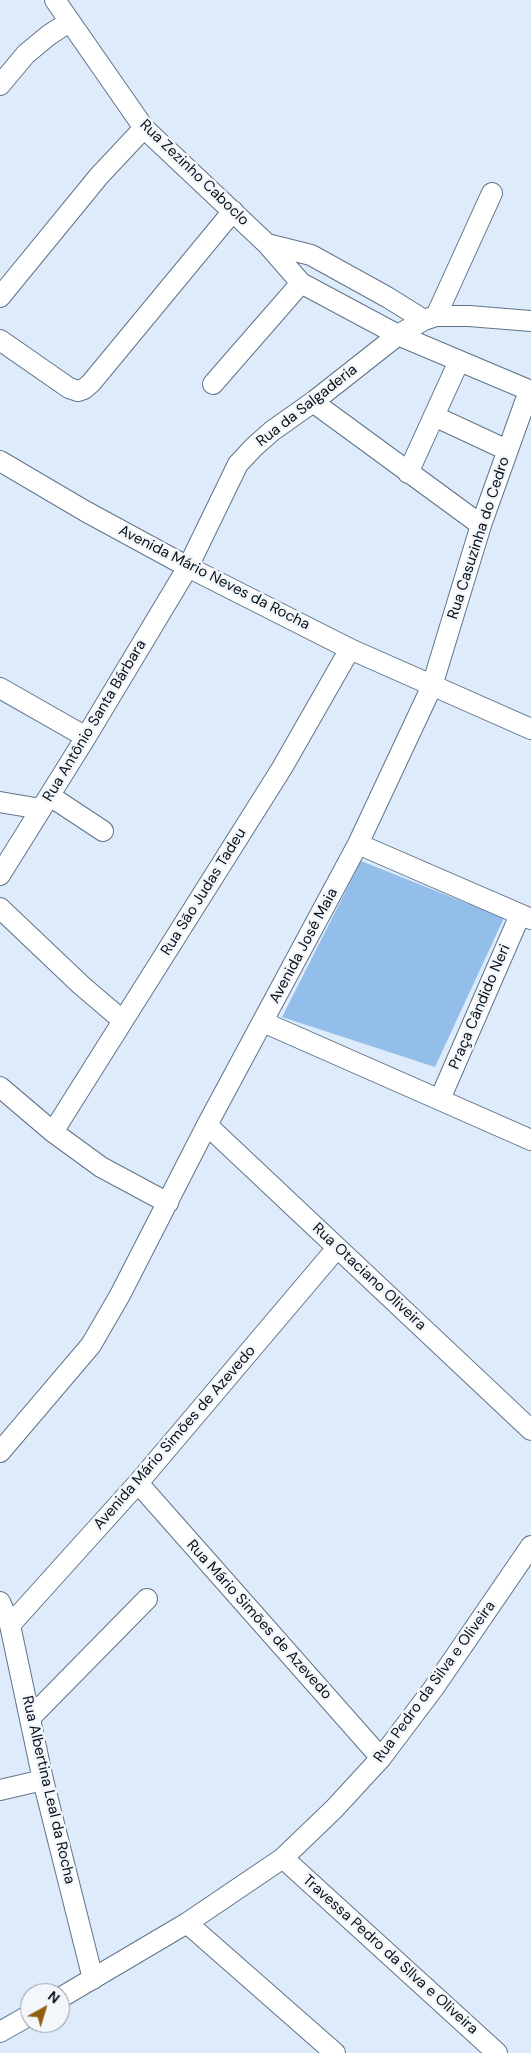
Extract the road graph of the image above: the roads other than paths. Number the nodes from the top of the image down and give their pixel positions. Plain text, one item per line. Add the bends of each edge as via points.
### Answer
1 (55, 0) edge
2 (69, 22) junction
3 (0, 85) edge
4 (144, 128) junction
5 (492, 193) dead end
6 (233, 211) junction
7 (267, 244) junction
8 (301, 283) junction
9 (0, 297) edge
10 (430, 318) junction
11 (531, 322) edge
12 (398, 335) junction
13 (0, 340) edge
14 (459, 361) junction
15 (213, 384) dead end
16 (530, 391) edge
17 (313, 402) junction
18 (434, 416) junction
19 (507, 450) junction
20 (0, 461) edge
21 (408, 472) junction
22 (481, 525) junction
23 (188, 567) junction
24 (350, 649) junction
25 (432, 686) junction
26 (0, 688) edge
27 (531, 729) edge
28 (86, 737) junction
29 (0, 802) edge
30 (46, 803) junction
31 (104, 830) dead end
32 (358, 844) junction
33 (0, 875) edge
34 (0, 908) edge
35 (525, 917) edge
36 (122, 1020) junction
37 (263, 1022) junction
38 (0, 1087) edge
39 (440, 1099) junction
40 (207, 1125) junction
41 (53, 1132) junction
42 (531, 1140) edge
43 (168, 1203) junction
44 (337, 1248) junction
45 (529, 1426) edge
46 (0, 1452) edge
47 (138, 1483) junction
48 (531, 1546) edge
49 (147, 1599) dead end
50 (0, 1602) edge
51 (10, 1625) junction
52 (31, 1717) junction
53 (381, 1758) junction
54 (43, 1780) junction
55 (0, 1790) edge
56 (282, 1858) junction
57 (187, 1923) junction
58 (93, 1978) junction
59 (70, 1992) edge
60 (20, 2021) edge
61 (0, 2032) edge
62 (335, 2053) edge
63 (497, 2053) edge

1 - 2 street, Rua Zezinho Caboclo
2 - 3 street via 26,54
2 - 4 street, Rua Zezinho Caboclo
4 - 6 street, Rua Zezinho Caboclo
4 - 9 street via 99,176
5 - 10 street
6 - 7 street, Rua Zezinho Caboclo
6 - 13 street via 91,383 78,391
7 - 8 street, Rua Zezinho Caboclo
7 - 10 street via 311,255
8 - 12 street, Rua Zezinho Caboclo
8 - 15 street
10 - 11 street via 469,316
10 - 12 street, Rua da Salgaderia
12 - 14 street, Rua Zezinho Caboclo
12 - 17 street, Rua da Salgaderia
14 - 16 street, Rua Zezinho Caboclo
14 - 18 street
16 - 19 street, Rua Casuzinha do Cedro
17 - 21 street
17 - 23 street, Rua da Salgaderia via 272,431 238,464
18 - 19 street
18 - 21 street
19 - 22 street, Rua Casuzinha do Cedro
20 - 23 street, Avenida Mário Neves da Rocha
21 - 22 street
22 - 25 street, Rua Casuzinha do Cedro
23 - 24 street, Avenida Mário Neves da Rocha
23 - 28 street, Rua Antônio Santa Bárbara
24 - 25 street, Avenida Mário Neves da Rocha
24 - 36 street, Rua São Judas Tadeu via 282,768
25 - 27 street, Avenida Mário Neves da Rocha
25 - 32 street, Avenida José Maia
26 - 28 street
28 - 30 street, Rua Antônio Santa Bárbara
29 - 30 street
30 - 31 street
30 - 33 street, Rua Antônio Santa Bárbara
32 - 35 street
32 - 37 street, Avenida José Maia
34 - 36 street
35 - 39 street, Praça Cândido Neri
36 - 41 street, Rua São Judas Tadeu
37 - 39 street
37 - 40 street, Avenida José Maia
38 - 41 street
39 - 42 street
40 - 43 street, Avenida José Maia
40 - 44 street, Rua Otaciano Oliveira
41 - 43 street via 101,1167
43 - 46 street, Avenida José Maia via 90,1345
44 - 45 street, Rua Otaciano Oliveira
44 - 47 street, Avenida Mário Simões de Azevedo
47 - 51 street, Avenida Mário Simões de Azevedo
47 - 53 street, Rua Mário Simões de Azevedo
48 - 53 street, Rua Pedro da Silva e Oliveira
49 - 52 street
50 - 51 street, Rua Albertina Leal da Rocha
51 - 52 street, Rua Albertina Leal da Rocha
52 - 54 street, Rua Albertina Leal da Rocha
53 - 56 street, Rua Pedro da Silva e Oliveira
54 - 55 street
54 - 58 street, Rua Albertina Leal da Rocha
56 - 57 street, Rua Pedro da Silva e Oliveira
56 - 63 street, Travessa Pedro da SIlva e Oliveira
57 - 58 street, Rua Pedro da Silva e Oliveira
57 - 62 street
58 - 59 street, Rua Pedro da Silva e Oliveira
60 - 61 street

